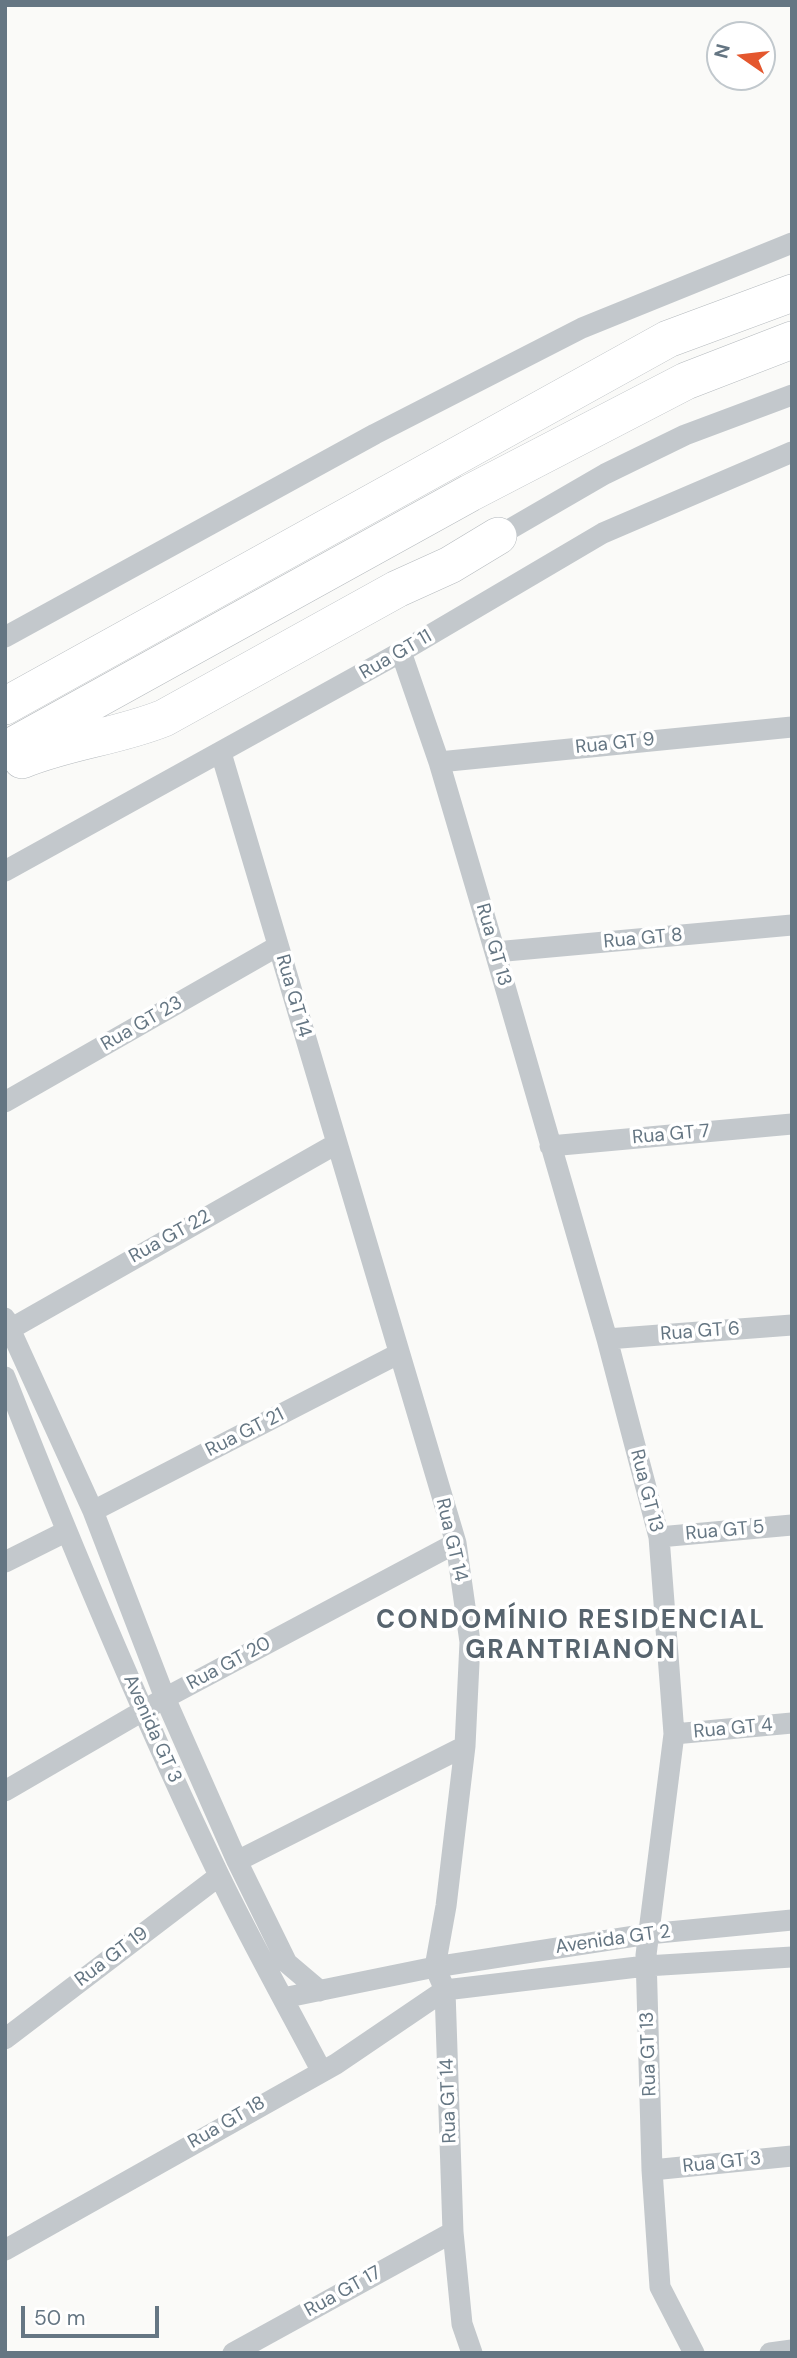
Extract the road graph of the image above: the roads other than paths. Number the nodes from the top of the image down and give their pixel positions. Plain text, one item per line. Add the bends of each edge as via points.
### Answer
1 (792, 243) edge
2 (792, 293) edge
3 (792, 340) edge
4 (792, 396) edge
5 (792, 452) edge
6 (470, 493) junction
7 (499, 536) junction
8 (5, 637) edge
9 (401, 652) junction
10 (5, 706) edge
11 (792, 727) edge
12 (5, 750) edge
13 (221, 753) junction
14 (439, 762) junction
15 (5, 768) edge
16 (5, 871) edge
17 (792, 925) edge
18 (278, 946) junction
19 (495, 952) junction
20 (5, 1102) edge
21 (792, 1124) edge
22 (336, 1144) junction
23 (550, 1146) junction
24 (792, 1325) edge
25 (7, 1326) edge
26 (607, 1339) junction
27 (398, 1354) junction
28 (5, 1377) edge
29 (93, 1511) junction
30 (792, 1525) edge
31 (65, 1532) junction
32 (659, 1537) junction
33 (456, 1544) junction
34 (5, 1562) edge
35 (165, 1698) junction
36 (143, 1711) junction
37 (792, 1723) edge
38 (674, 1734) junction
39 (465, 1745) junction
40 (5, 1791) edge
41 (237, 1861) junction
42 (219, 1875) junction
43 (792, 1920) edge
44 (648, 1934) junction
45 (792, 1957) edge
46 (646, 1966) junction
47 (435, 1967) junction
48 (445, 1990) junction
49 (320, 1991) junction
50 (284, 1998) junction
51 (5, 2039) edge
52 (321, 2070) junction
53 (792, 2156) edge
54 (652, 2170) junction
55 (453, 2232) junction
56 (5, 2250) edge
57 (792, 2350) edge
58 (233, 2353) edge
59 (472, 2353) edge
60 (694, 2353) edge
61 (770, 2353) edge

1 - 8 street via 582,328 375,434
2 - 10 highway via 668,340
3 - 6 highway via 686,381
4 - 7 street via 685,435 605,474
5 - 9 street, Rua GT 11 via 603,533
6 - 7 highway via 463,513 470,527 483,536
6 - 12 highway
7 - 15 highway via 164,718 57,747
9 - 13 street, Rua GT 11
9 - 14 street, Rua GT 13
11 - 14 street, Rua GT 9
13 - 16 street, Rua GT 11
13 - 18 street, Rua GT 14
14 - 19 street, Rua GT 13
17 - 19 street, Rua GT 8
18 - 20 street, Rua GT 23
18 - 22 street, Rua GT 14
19 - 23 street, Rua GT 13
21 - 23 street, Rua GT 7
22 - 25 street, Rua GT 22
22 - 27 street, Rua GT 14
23 - 26 street, Rua GT 13
24 - 26 street, Rua GT 6
25 - 29 street, Avenida GT 3
26 - 32 street, Rua GT 13
27 - 29 street, Rua GT 21
27 - 33 street, Rua GT 14
28 - 31 street, Avenida GT 3
29 - 35 street, Avenida GT 3
30 - 32 street, Rua GT 5
31 - 34 street
31 - 36 street, Avenida GT 3
32 - 38 street, Rua GT 13
33 - 35 street, Rua GT 20
33 - 39 street, Rua GT 14 via 470,1642
35 - 36 street, Rua GT 20
35 - 41 street, Avenida GT 3
36 - 40 street, Rua GT 20
36 - 42 street, Avenida GT 3
37 - 38 street, Rua GT 4
38 - 44 street, Rua GT 13
39 - 41 street
39 - 47 street, Rua GT 14
41 - 49 street, Avenida GT 3 via 286,1964
42 - 50 street, Avenida GT 3
42 - 51 street, Rua GT 19
43 - 44 street, Avenida GT 2
44 - 46 street, Rua GT 13
44 - 47 street, Avenida GT 2
45 - 46 street, Avenida GT 2
46 - 48 street, Avenida GT 2
46 - 54 street, Rua GT 13
47 - 48 street, Rua GT 14
47 - 49 street, Avenida GT 2
48 - 52 street, Rua GT 18
48 - 55 street, Rua GT 14
49 - 50 street, Avenida GT 2
50 - 52 street, Avenida GT 3
52 - 56 street, Rua GT 18
53 - 54 street, Rua GT 3
54 - 60 street, Rua GT 13 via 660,2287
55 - 58 street, Rua GT 17
55 - 59 street, Rua GT 14 via 462,2324
57 - 61 street

